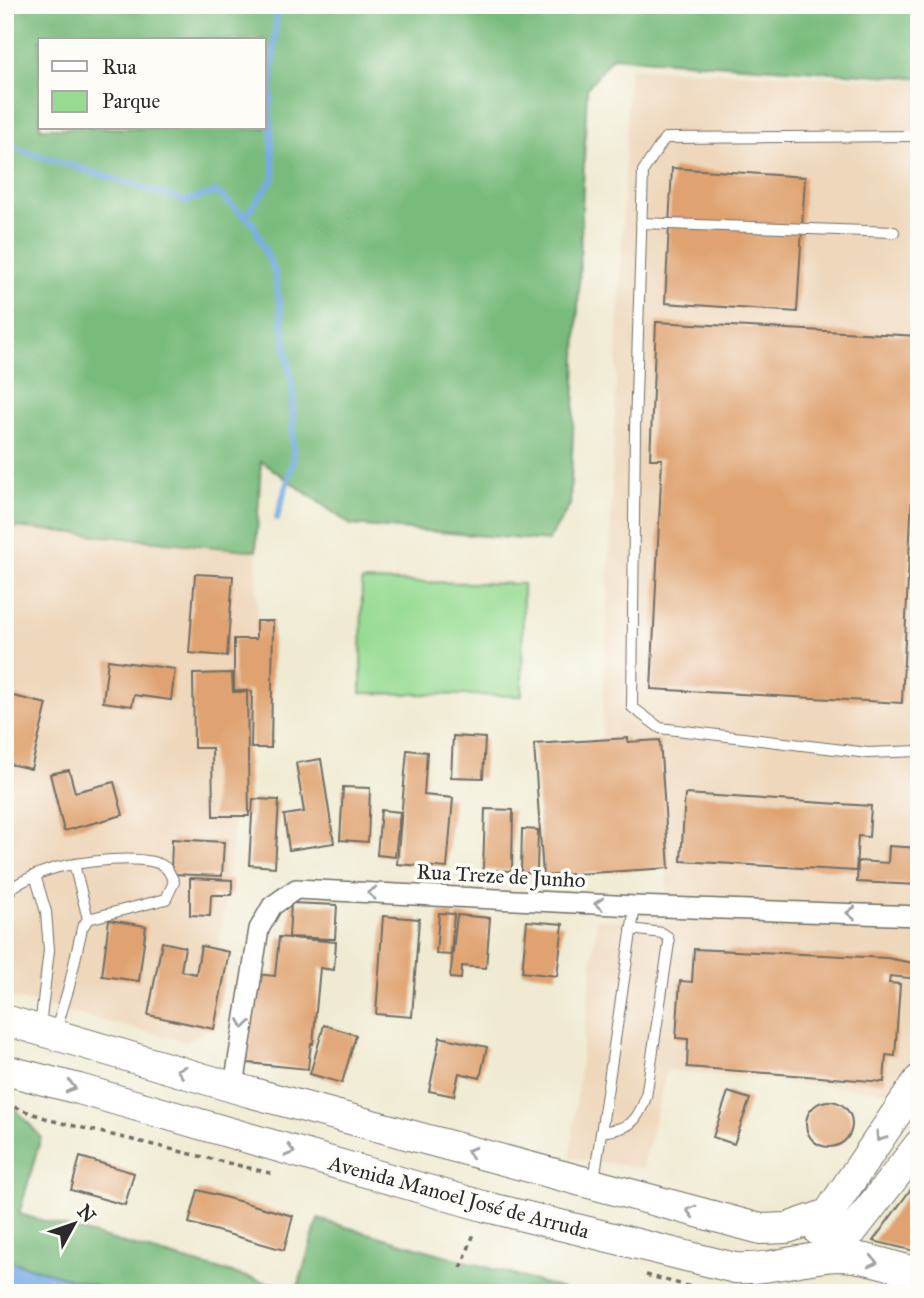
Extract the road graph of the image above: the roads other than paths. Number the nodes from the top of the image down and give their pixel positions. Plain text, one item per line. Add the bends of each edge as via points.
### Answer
1 (919, 136) edge
2 (641, 223) junction
3 (894, 232) dead end
4 (919, 751) edge
5 (74, 864) junction
6 (35, 875) junction
7 (5, 902) edge
8 (635, 906) junction
9 (919, 916) edge
10 (88, 919) junction
11 (631, 929) junction
12 (5, 1020) edge
13 (47, 1032) junction
14 (5, 1070) edge
15 (919, 1080) edge
16 (234, 1086) junction
17 (601, 1132) junction
18 (919, 1145) edge
19 (593, 1184) junction
20 (828, 1214) junction
21 (740, 1224) junction
22 (827, 1258) junction
23 (755, 1269) junction
24 (919, 1273) edge

1 - 2 lane via 665,138 643,171
2 - 3 lane
2 - 4 lane via 632,706 660,728 868,753
5 - 6 lane
5 - 10 lane
5 - 10 lane via 145,860 165,867 174,882 166,899
6 - 7 lane via 12,887
6 - 13 lane via 46,912 49,950
9 -> 8 street, Rua Treze de Junho
8 - 11 lane
8 -> 16 street, Rua Treze de Junho via 296,889 272,906 258,929
10 - 13 lane via 71,977
11 - 17 lane
11 - 17 lane via 662,933 669,943 652,1059 640,1115 626,1128
12 - 13 main road
16 -> 13 main road
14 -> 23 main road, Avenida Manoel José de Arruda via 483,1206 700,1260
15 -> 20 main road
19 -> 16 main road
17 - 19 lane
18 - 22 main road
21 -> 19 main road
20 - 21 main road via 787,1228
20 - 22 main road via 818,1238
21 - 23 main road via 759,1236 766,1248 764,1261
22 - 23 main road, Avenida Manoel José de Arruda
22 -> 24 main road, Avenida Manoel José de Arruda via 857,1258

